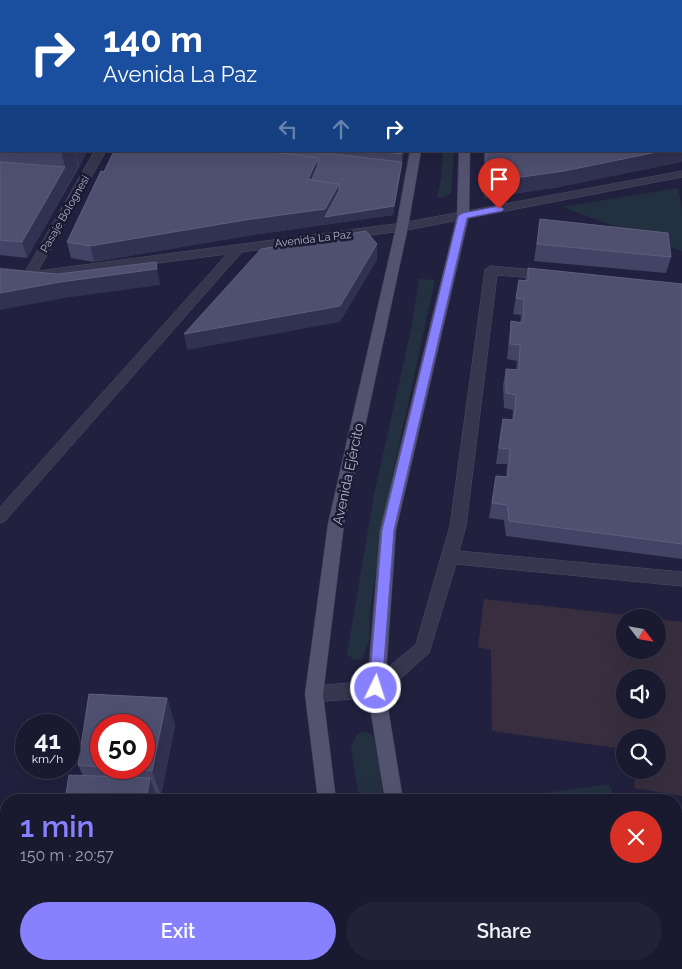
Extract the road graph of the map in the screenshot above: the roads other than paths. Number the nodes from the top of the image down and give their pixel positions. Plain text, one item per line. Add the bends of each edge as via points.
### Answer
1 (100, 152) edge
2 (416, 152) edge
3 (466, 152) edge
4 (682, 174) edge
5 (463, 216) junction
6 (402, 227) junction
7 (239, 248) junction
8 (0, 272) edge
9 (29, 276) junction
10 (558, 276) edge
11 (0, 517) edge
12 (450, 557) junction
13 (682, 579) edge
14 (376, 688) junction
15 (314, 694) junction
16 (326, 794) edge
17 (393, 794) edge

1 - 9 street, Pasaje Bolognesi
2 - 6 main road, Avenida Ejército
3 - 5 main road
4 - 5 street, Avenida La Paz
5 - 6 street, Avenida La Paz
5 - 14 main road via 388,530
6 - 7 street, Avenida La Paz
6 - 15 main road, Avenida Ejército via 336,524
7 - 9 street, Avenida La Paz
7 - 11 street
8 - 9 street, Avenida La Paz
10 - 12 street via 490,270 458,526
12 - 13 street
12 - 14 street via 423,648
14 - 15 street
14 - 17 main road
15 - 16 main road, Avenida Ejército

